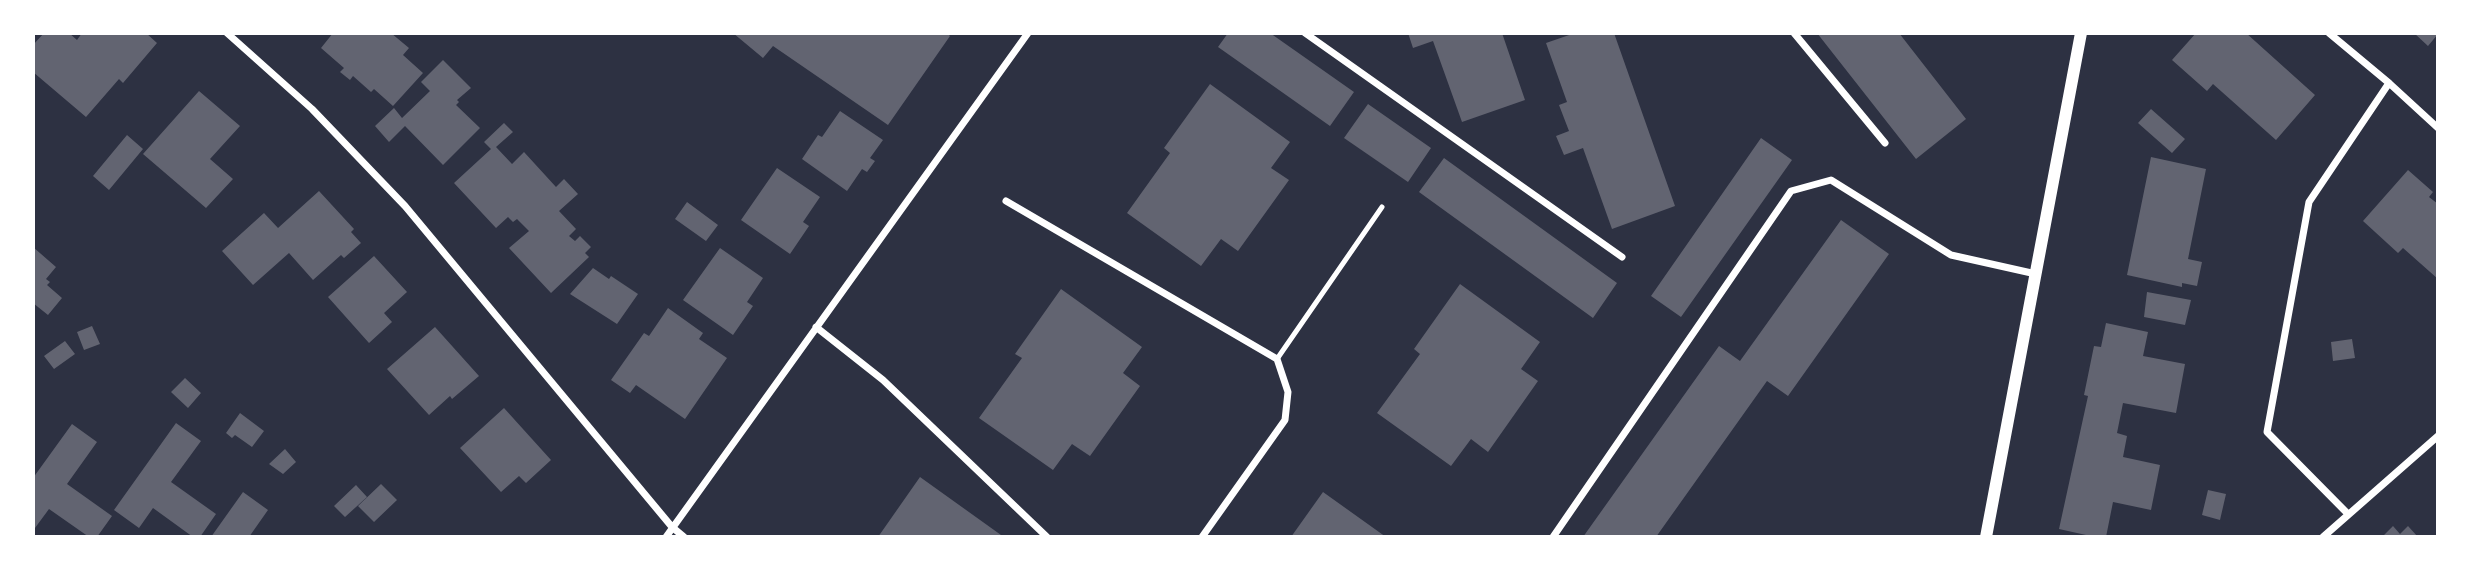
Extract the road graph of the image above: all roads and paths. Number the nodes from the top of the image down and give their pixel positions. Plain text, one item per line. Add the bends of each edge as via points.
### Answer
1 (227, 33) edge
2 (1305, 33) edge
3 (1794, 33) edge
4 (2081, 33) edge
5 (2329, 33) edge
6 (1025, 34) edge
7 (2389, 83) junction
8 (2438, 128) edge
9 (1885, 143) dead end
10 (1006, 201) dead end
11 (1382, 207) dead end
12 (1622, 257) dead end
13 (2036, 274) junction
14 (816, 327) junction
15 (1277, 359) junction
16 (2438, 436) edge
17 (2347, 513) junction
18 (672, 527) junction
19 (666, 537) edge
20 (684, 537) edge
21 (1047, 537) edge
22 (1202, 537) edge
23 (1553, 537) edge
24 (1986, 537) edge
25 (2323, 537) edge

1 - 18 street via 312,109 405,206
2 - 12 street
3 - 9 street
4 - 13 street
5 - 7 street
6 - 14 street
7 - 8 street
7 - 17 street via 2309,202 2267,432
10 - 15 street
11 - 15 lane
13 - 23 street via 1951,255 1831,180 1791,191
13 - 24 street
14 - 18 street
14 - 21 street via 883,380
15 - 22 street via 1287,392 1284,419
16 - 17 street
17 - 25 street
18 - 19 street
18 - 20 street

